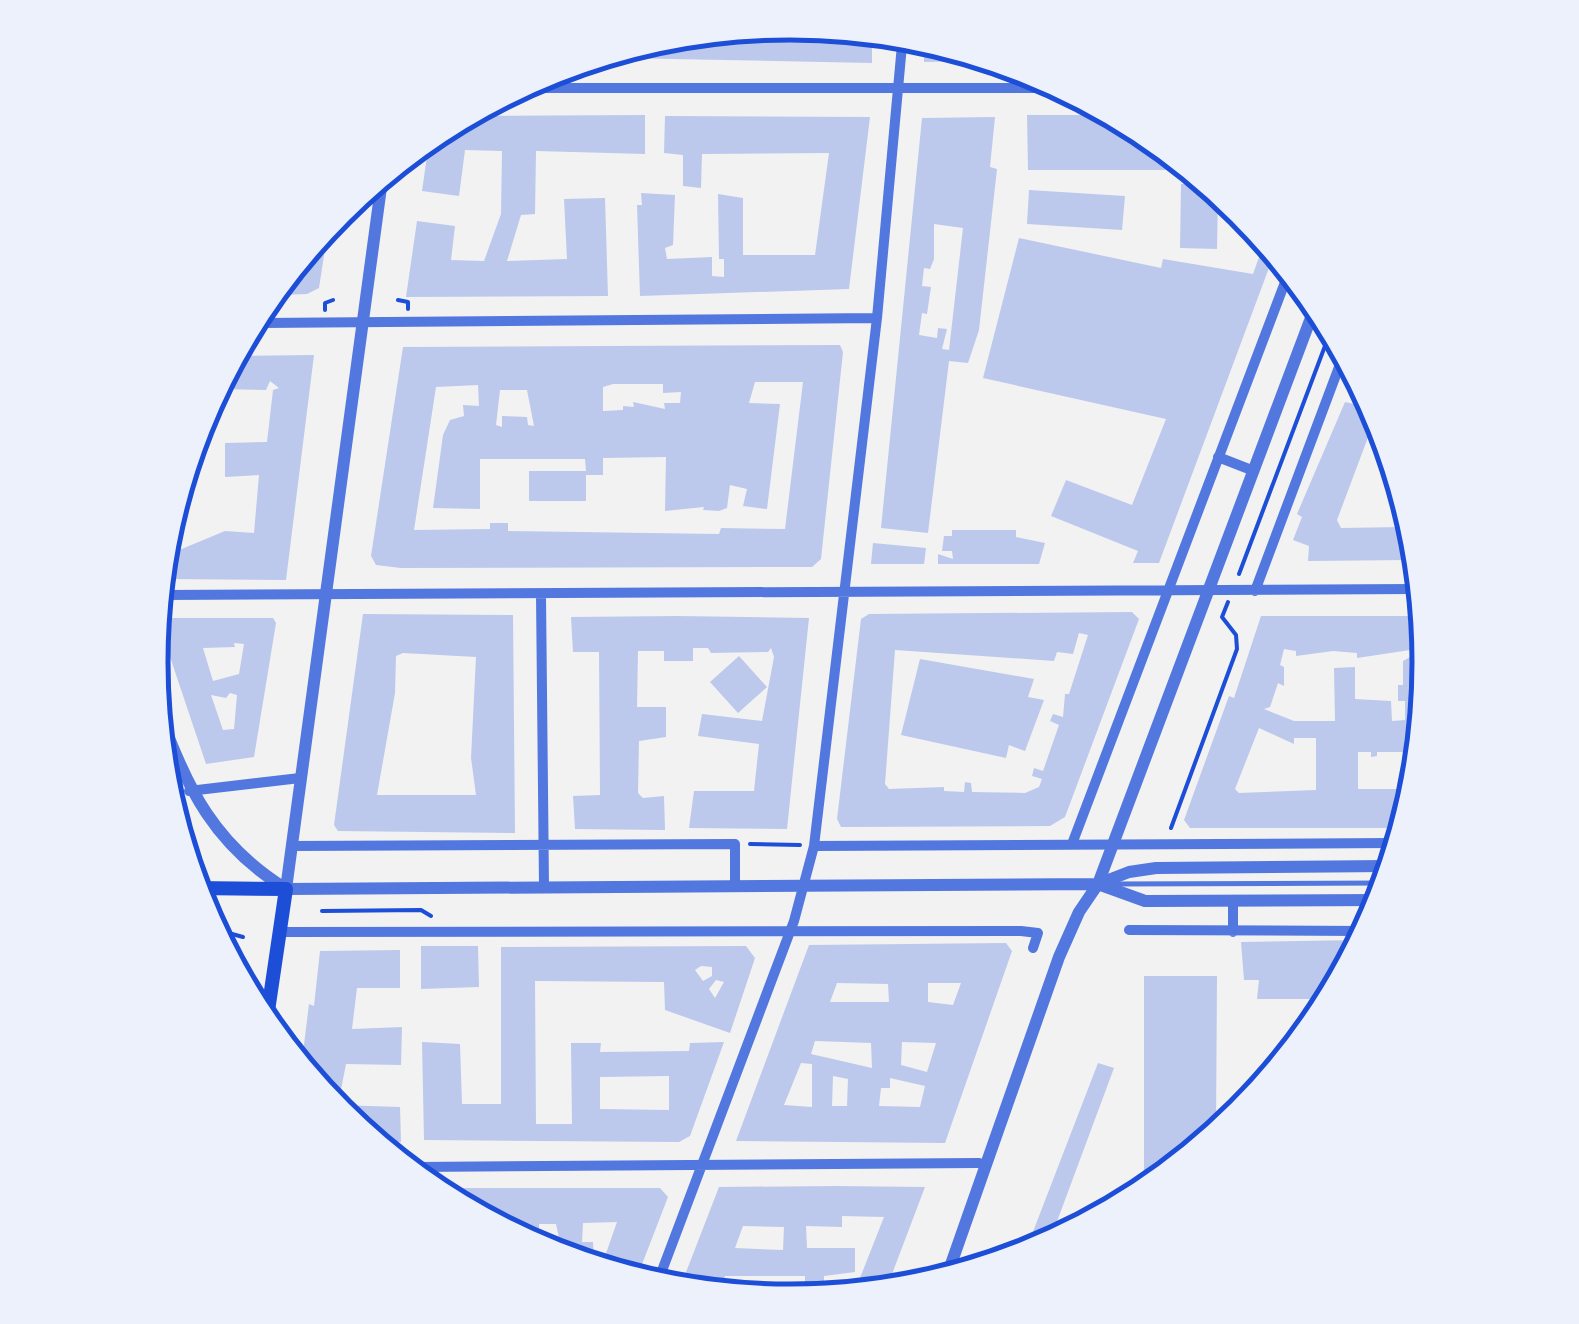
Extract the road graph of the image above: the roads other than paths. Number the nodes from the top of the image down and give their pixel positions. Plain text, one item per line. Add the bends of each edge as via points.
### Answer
1 (902, 50) edge
2 (549, 88) edge
3 (901, 88) junction
4 (1030, 88) edge
5 (380, 193) edge
6 (1284, 285) edge
7 (877, 318) junction
8 (1310, 321) edge
9 (363, 322) junction
10 (268, 323) edge
11 (1338, 370) edge
12 (1218, 458) junction
13 (1254, 472) junction
14 (1407, 588) edge
15 (1208, 591) junction
16 (1255, 591) junction
17 (844, 592) junction
18 (1168, 592) junction
19 (325, 594) junction
20 (172, 595) edge
21 (541, 595) junction
22 (175, 753) edge
23 (300, 778) junction
24 (189, 791) junction
25 (1384, 843) edge
26 (1072, 844) junction
27 (1113, 844) junction
28 (1322, 844) junction
29 (543, 845) junction
30 (292, 846) junction
31 (814, 846) junction
32 (1322, 866) junction
33 (1377, 866) edge
34 (1098, 884) junction
35 (1370, 884) edge
36 (735, 885) junction
37 (804, 885) junction
38 (544, 886) junction
39 (211, 888) edge
40 (286, 889) junction
41 (1233, 900) junction
42 (1364, 900) edge
43 (1130, 930) dead end
44 (280, 932) junction
45 (1233, 932) junction
46 (1349, 932) edge
47 (789, 933) junction
48 (1033, 948) dead end
49 (269, 1003) edge
50 (979, 1163) dead end
51 (700, 1165) junction
52 (427, 1167) edge
53 (952, 1262) edge
54 (662, 1271) edge

1 - 3 street
2 - 3 street
3 - 4 street
3 - 7 street
5 - 9 street
6 - 12 street
7 - 9 street
7 - 17 street
8 - 13 street
9 - 10 street
9 - 19 street
11 - 16 street
12 - 13 street
12 - 18 street
13 - 15 street
14 - 16 street
15 - 16 street
15 - 18 street
15 - 27 street
17 - 18 street
17 - 21 street
17 - 31 street
18 - 26 street
19 - 20 street
19 - 21 street
19 - 23 street
21 - 29 street
22 - 24 street
23 - 24 street
23 - 30 street
24 - 40 street via 237,851
25 - 28 street
26 - 27 street
26 - 31 street
27 - 28 street
27 - 34 street
28 - 32 street
29 - 30 street
29 - 36 street via 735,844
29 - 38 street
30 - 40 street
31 - 37 street
32 - 33 street
32 - 34 street via 1156,868
34 - 35 lane
34 - 37 street
34 - 41 street via 1145,901
34 - 53 street via 1059,957
36 - 37 street
36 - 38 street
37 - 47 street
38 - 40 street
39 - 40 main road
40 - 44 main road
41 - 42 street
41 - 45 street
43 - 45 street
44 - 47 street
44 - 49 main road
45 - 46 street
47 - 48 street via 1038,933
47 - 51 street
50 - 51 street
51 - 52 street
51 - 54 street

